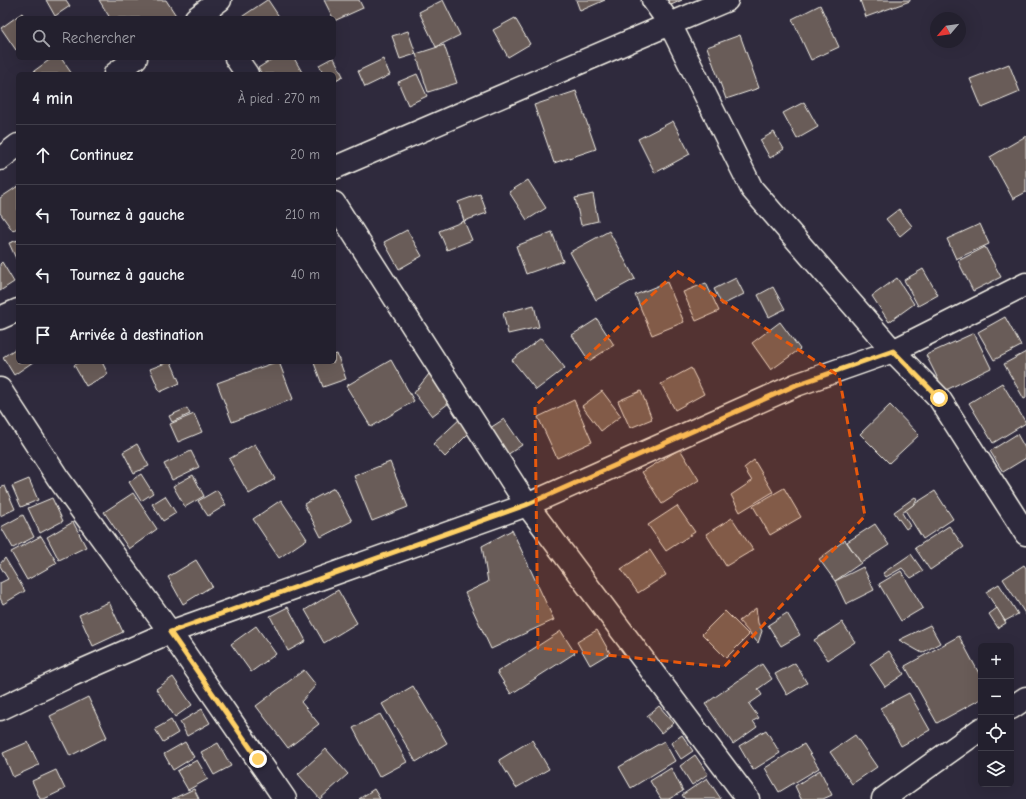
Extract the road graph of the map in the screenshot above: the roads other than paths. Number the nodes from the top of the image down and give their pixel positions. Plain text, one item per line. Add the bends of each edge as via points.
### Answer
1 (653, 0) edge
2 (728, 0) edge
3 (670, 24) junction
4 (133, 60) edge
5 (237, 60) edge
6 (118, 72) edge
7 (245, 72) edge
8 (16, 147) edge
9 (0, 159) edge
10 (336, 167) edge
11 (336, 206) edge
12 (1026, 284) edge
13 (16, 311) edge
14 (0, 318) edge
15 (893, 351) junction
16 (0, 389) edge
17 (526, 505) junction
18 (1026, 534) edge
19 (170, 632) junction
20 (1026, 698) edge
21 (1014, 706) edge
22 (0, 709) edge
23 (978, 731) edge
24 (285, 799) edge
25 (748, 799) edge
26 (883, 799) edge

1 - 3 street
2 - 3 street
3 - 10 street
3 - 15 street via 752,189
4 - 6 street
5 - 7 street
8 - 9 street
11 - 17 street
12 - 15 street
13 - 14 street
15 - 17 street via 796,385
15 - 18 street via 939,398
16 - 19 street via 58,478
17 - 19 street
17 - 25 street
19 - 22 street
19 - 24 street
20 - 21 street
23 - 26 street

